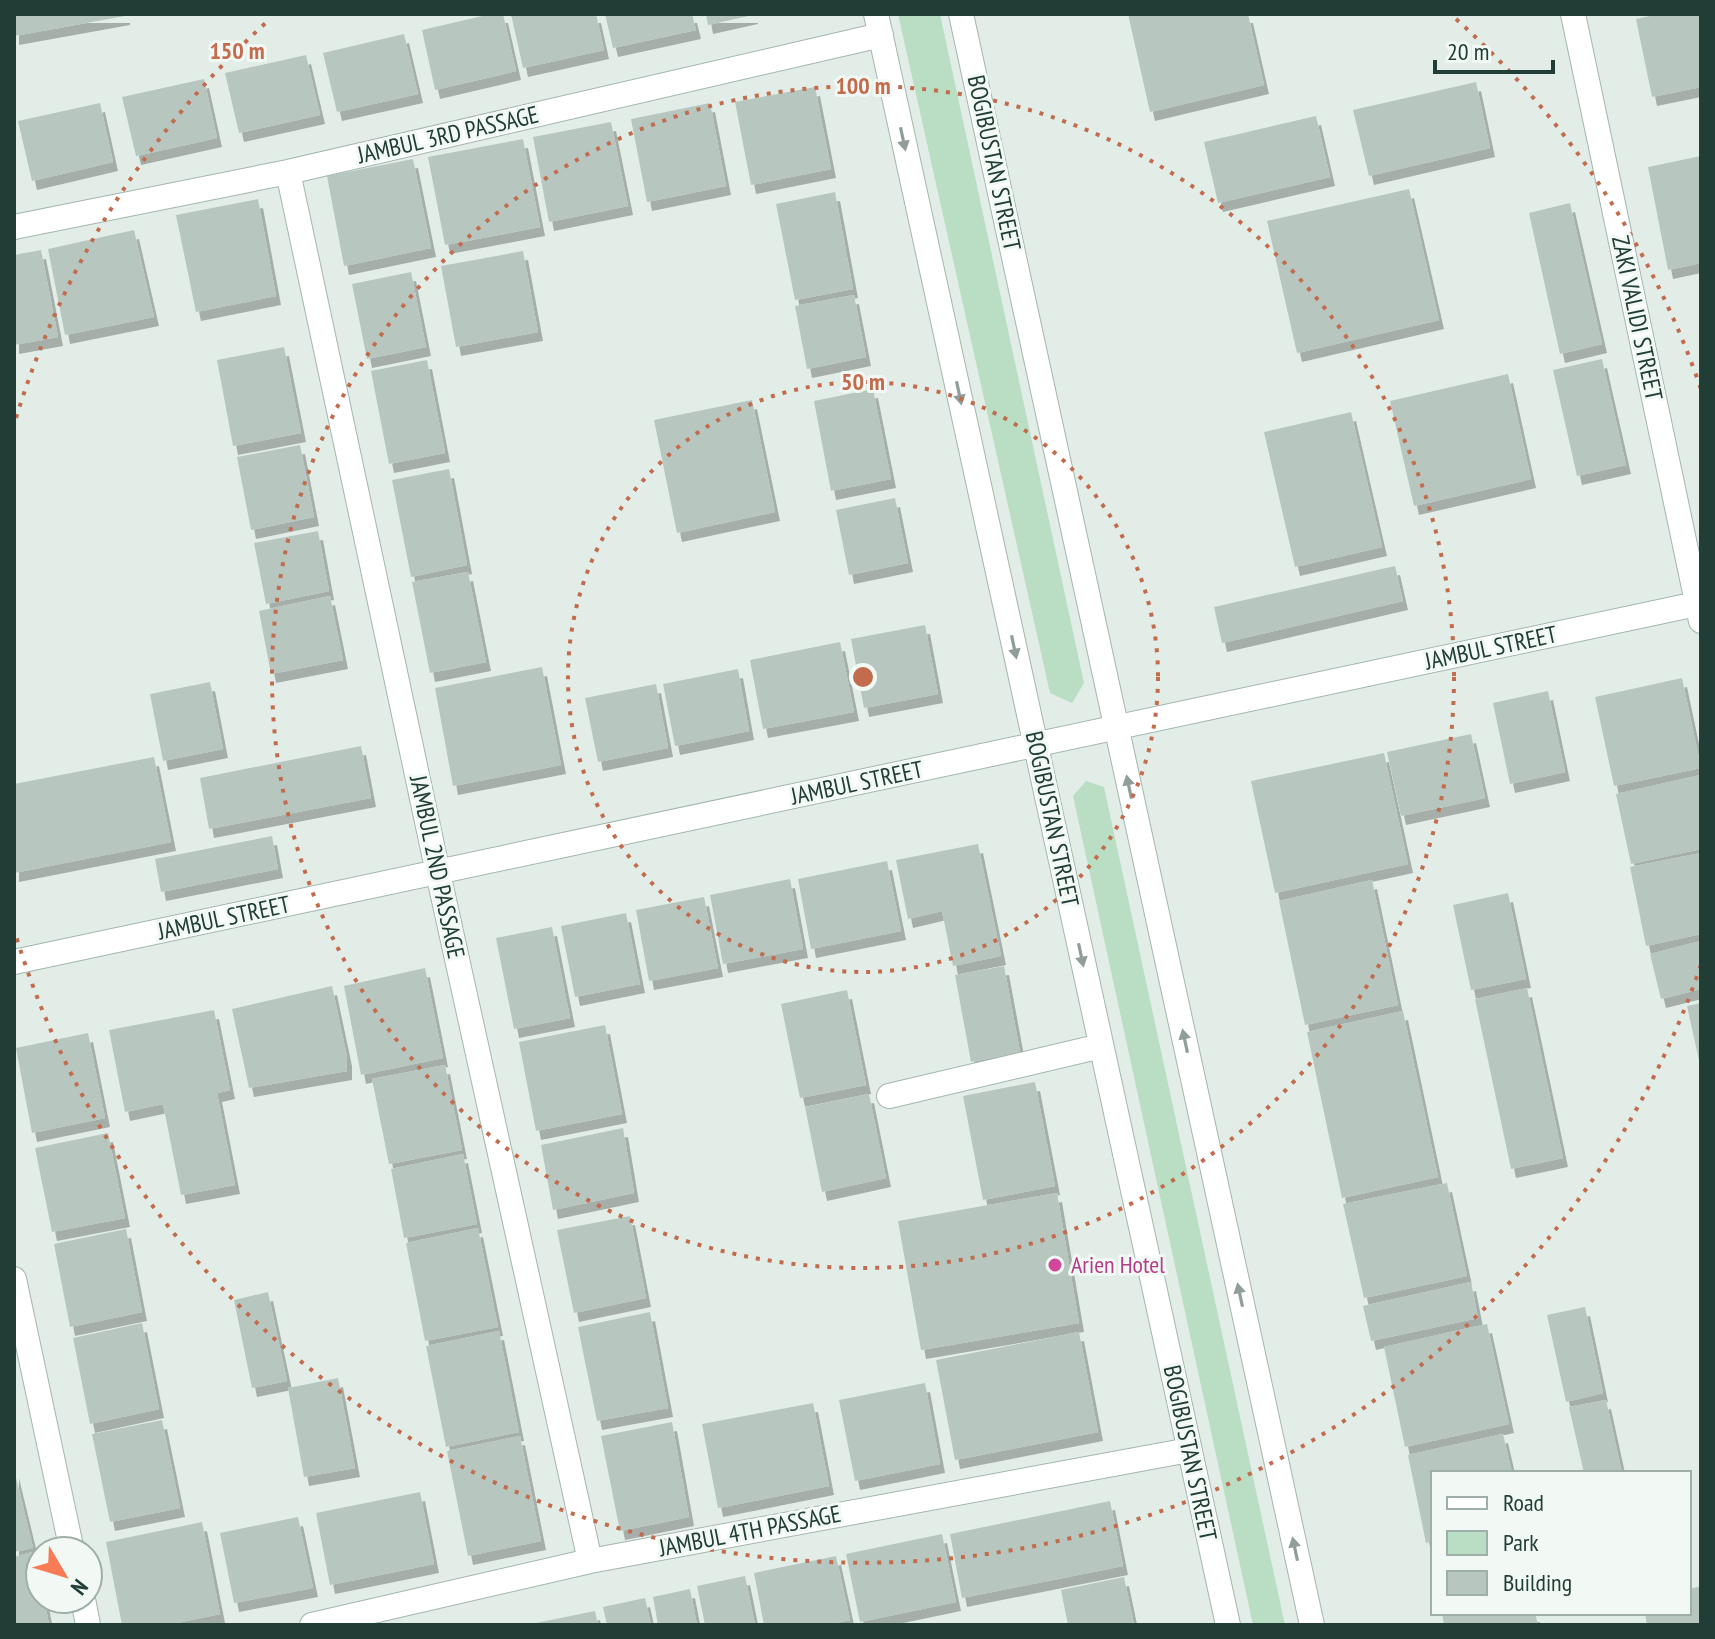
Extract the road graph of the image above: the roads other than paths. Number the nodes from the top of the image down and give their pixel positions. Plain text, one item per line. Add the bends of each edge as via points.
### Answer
1 (961, 14) edge
2 (1573, 14) edge
3 (878, 24) edge
4 (288, 172) junction
5 (14, 227) edge
6 (1700, 610) edge
7 (1116, 726) junction
8 (1035, 744) junction
9 (438, 873) junction
10 (14, 962) edge
11 (1101, 1046) junction
12 (889, 1096) dead end
13 (14, 1279) edge
14 (1189, 1450) junction
15 (69, 1535) edge
16 (590, 1561) junction
17 (312, 1625) edge
18 (1228, 1625) edge
19 (1312, 1625) edge

1 - 7 street, BOGIBUSTAN STREET
2 - 6 street, ZAKI VALIDI STREET
3 - 4 street, JAMBUL 3RD PASSAGE
3 -> 8 street, BOGIBUSTAN STREET
4 - 5 street, JAMBUL 3RD PASSAGE
4 - 9 street, JAMBUL 2ND PASSAGE
6 - 7 street, JAMBUL STREET
7 - 8 street, JAMBUL STREET
19 -> 7 street, BOGIBUSTAN STREET
8 - 9 street, JAMBUL STREET
8 -> 11 street, BOGIBUSTAN STREET
9 - 10 street, JAMBUL STREET
9 - 16 street, JAMBUL 2ND PASSAGE
11 - 12 street
11 - 14 street, BOGIBUSTAN STREET
13 - 15 street
14 - 16 street, JAMBUL 4TH PASSAGE
14 - 18 street, BOGIBUSTAN STREET
16 - 17 street, JAMBUL 4TH PASSAGE

